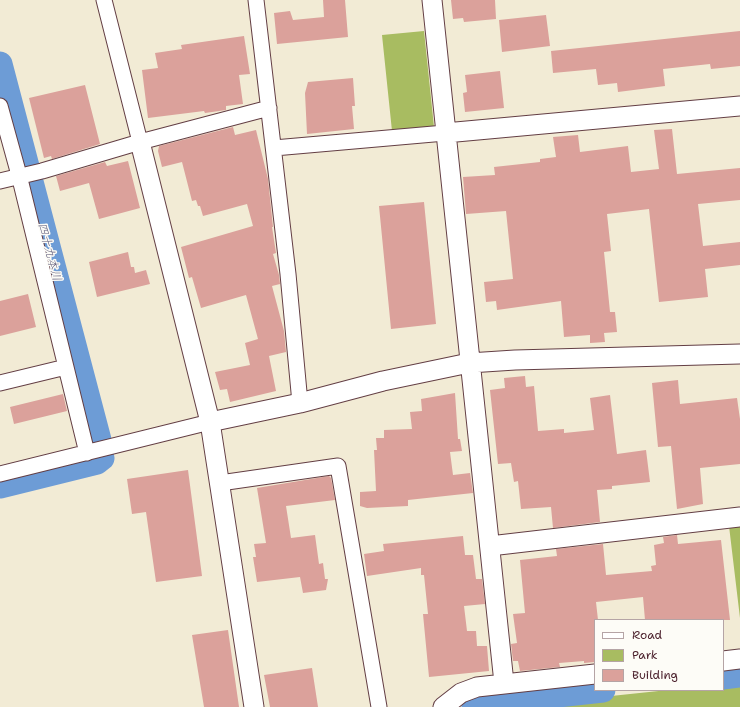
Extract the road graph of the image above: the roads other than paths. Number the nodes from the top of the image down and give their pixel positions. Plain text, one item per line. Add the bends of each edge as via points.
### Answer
1 (104, 0) edge
2 (256, 0) edge
3 (432, 0) edge
4 (0, 106) edge
5 (740, 106) edge
6 (269, 108) junction
7 (445, 133) junction
8 (140, 142) junction
9 (274, 148) junction
10 (19, 175) junction
11 (0, 181) edge
12 (740, 354) edge
13 (469, 363) junction
14 (66, 367) junction
15 (0, 383) edge
16 (300, 402) junction
17 (210, 422) junction
18 (87, 454) junction
19 (0, 474) edge
20 (220, 483) junction
21 (740, 517) edge
22 (490, 546) junction
23 (740, 659) edge
24 (724, 661) edge
25 (594, 674) edge
26 (504, 683) junction
27 (254, 707) edge
28 (379, 707) edge
29 (443, 707) edge

1 - 8 street
2 - 6 street
3 - 7 street
4 - 10 street
5 - 7 street
6 - 8 street
6 - 9 street
7 - 9 street
7 - 13 street
8 - 10 street via 42,171
8 - 17 street
9 - 16 street
10 - 11 street
10 - 14 street
12 - 13 street
13 - 16 street via 383,380
13 - 22 street
14 - 15 street
14 - 18 street
16 - 17 street
17 - 18 street
17 - 20 street
18 - 19 street
20 - 27 street
20 - 28 street via 338,466
21 - 22 street
22 - 26 street
23 - 24 street
25 - 26 street
26 - 29 street via 476,687

